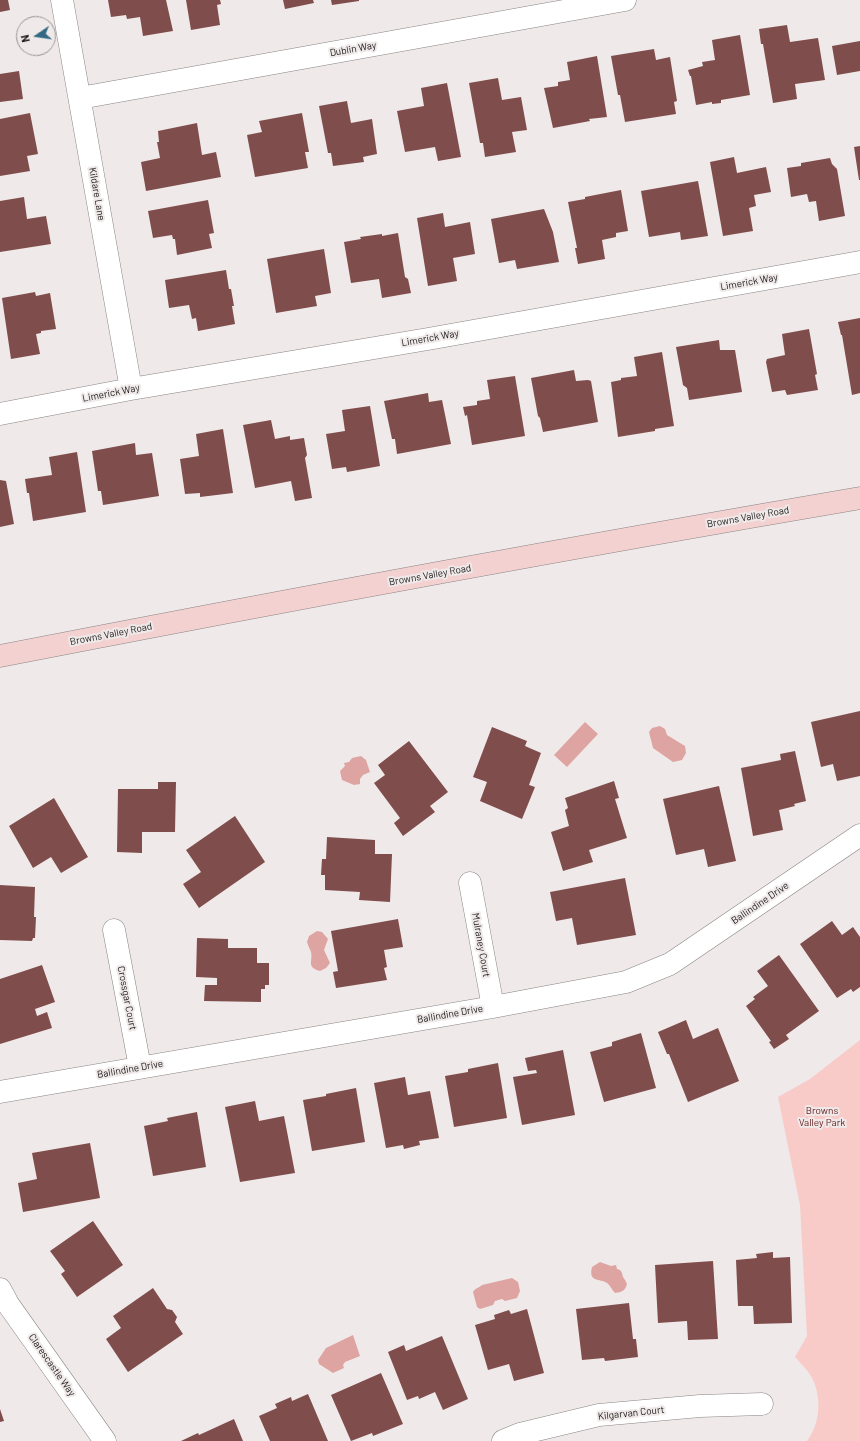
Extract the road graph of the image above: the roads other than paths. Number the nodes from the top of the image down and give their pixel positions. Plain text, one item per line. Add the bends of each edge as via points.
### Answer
1 (62, 0) edge
2 (625, 0) edge
3 (80, 98) junction
4 (860, 262) edge
5 (130, 389) junction
6 (0, 414) edge
7 (860, 498) edge
8 (0, 656) edge
9 (860, 835) edge
10 (470, 883) dead end
11 (114, 930) dead end
12 (493, 1007) junction
13 (140, 1067) junction
14 (0, 1092) edge
15 (3, 1301) edge
16 (762, 1404) dead end
17 (105, 1441) edge
18 (503, 1441) edge

1 - 3 street, Kildare Lane
2 - 3 street, Dublin Way
3 - 5 street, Kildare Lane
4 - 5 street, Limerick Way
5 - 6 street, Limerick Way
7 - 8 main road, Browns Valley Road via 256,606
9 - 12 street, Ballindine Drive via 670,964 626,982
10 - 12 street, Mulraney Court
11 - 13 street, Crossgar Court
12 - 13 street, Ballindine Drive
13 - 14 street, Ballindine Drive
15 - 17 street, Clarescastle Way
16 - 18 street, Kilgarvan Court via 700,1406 598,1415 520,1434

